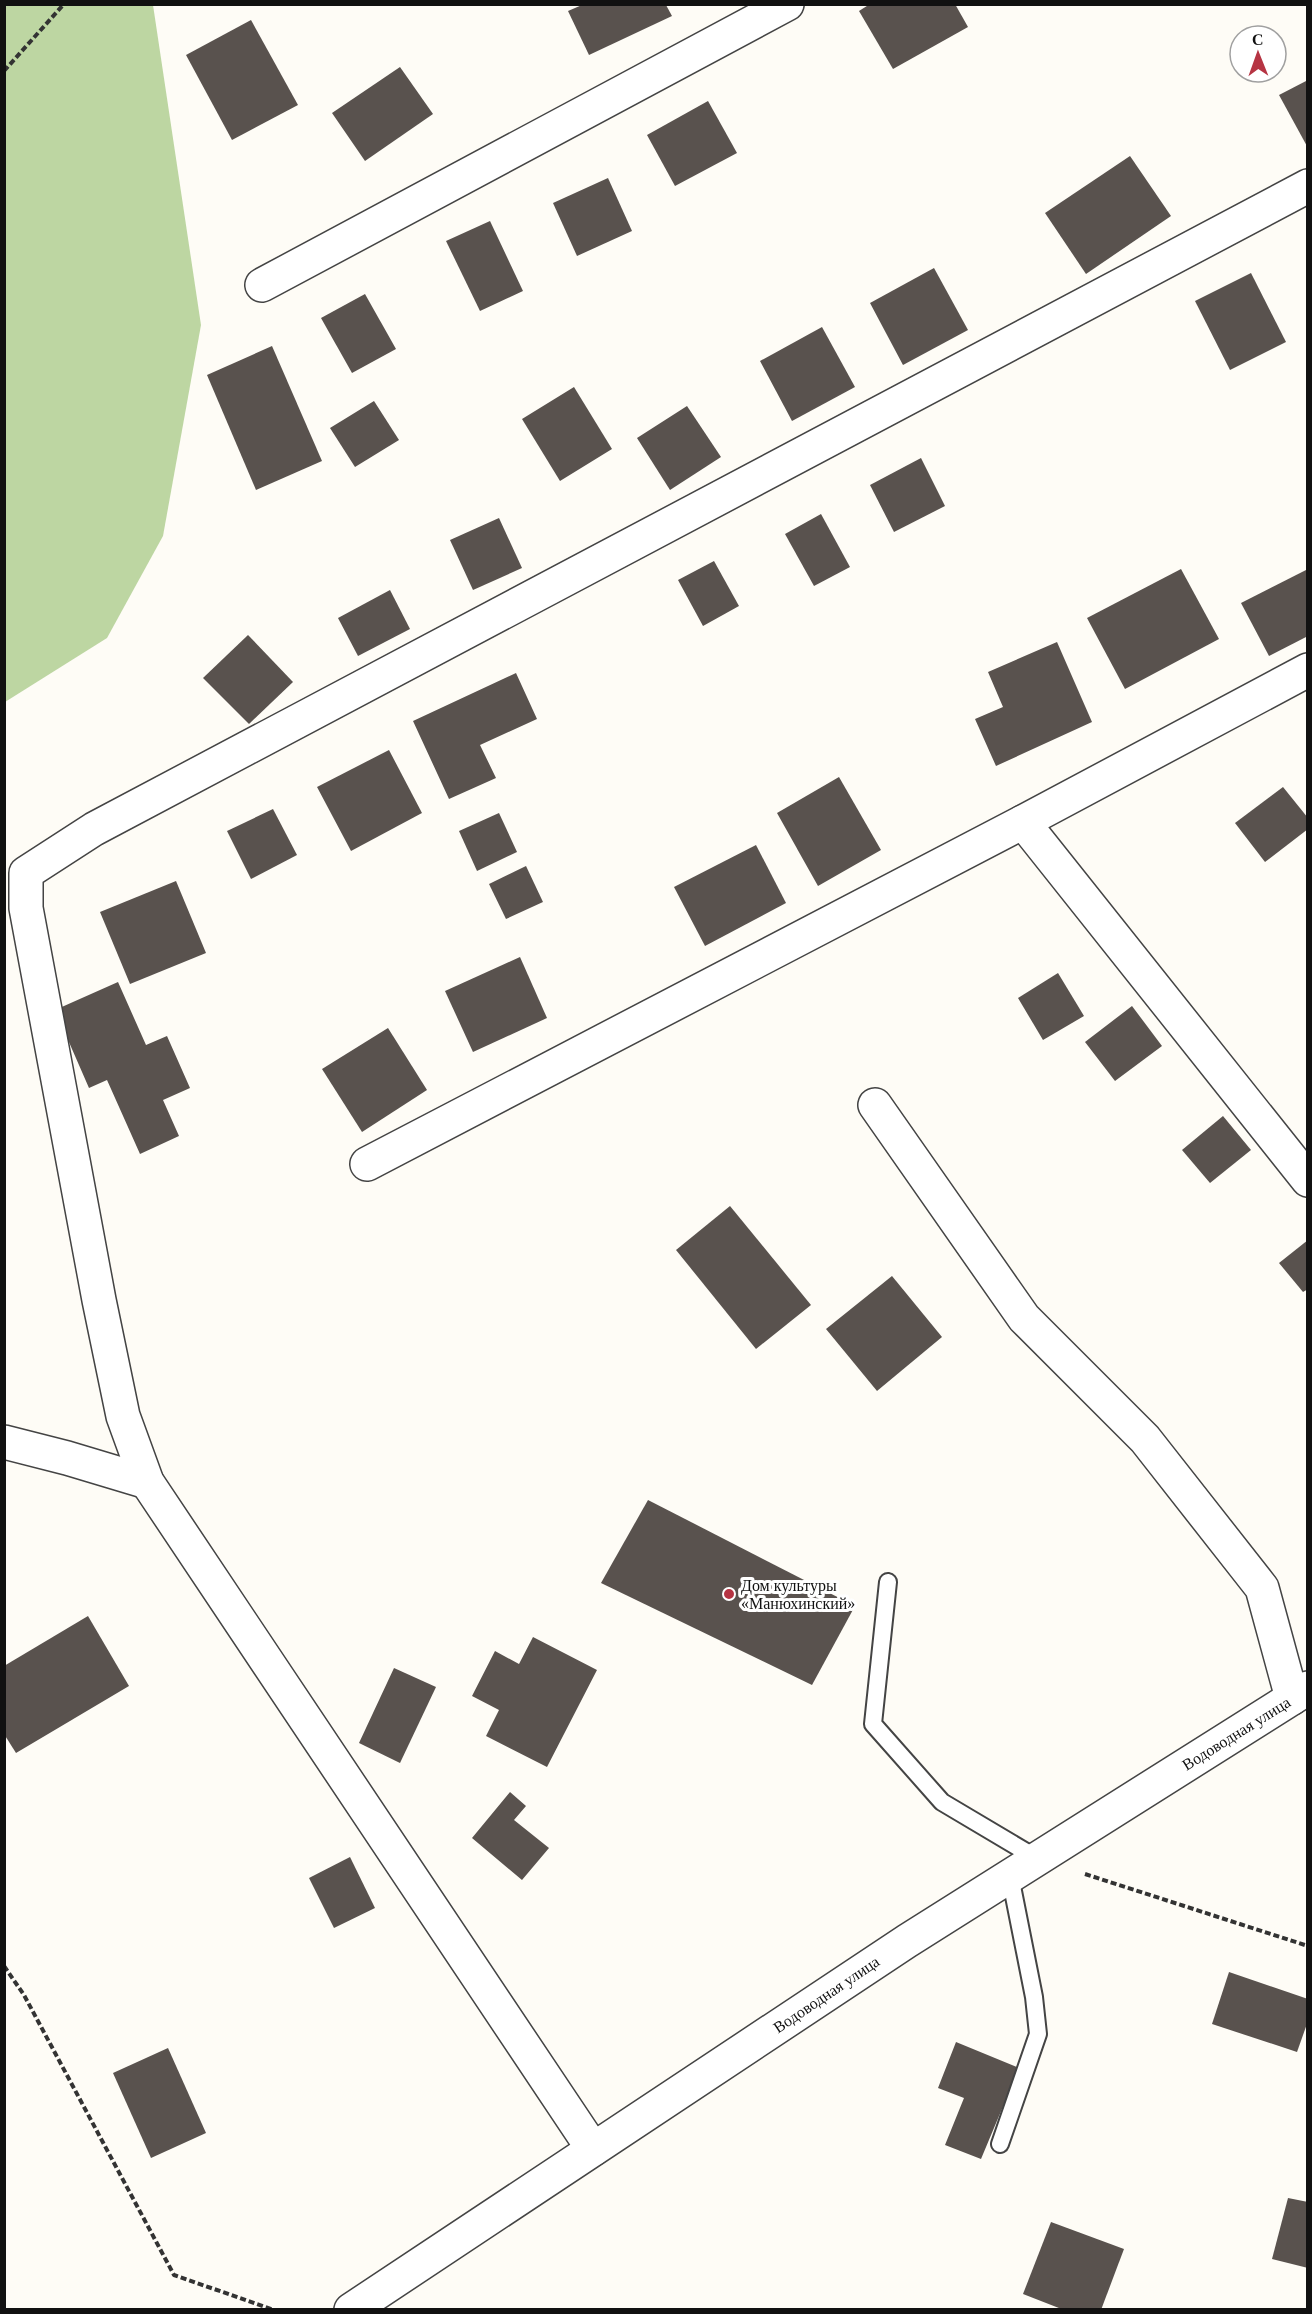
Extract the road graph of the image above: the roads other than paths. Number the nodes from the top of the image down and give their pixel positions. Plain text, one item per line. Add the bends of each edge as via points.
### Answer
1 (787, 4) edge
2 (1308, 186) edge
3 (262, 285) dead end
4 (1308, 670) edge
5 (1023, 822) junction
6 (875, 1105) dead end
7 (368, 1164) dead end
8 (1308, 1180) edge
9 (7, 1440) edge
10 (147, 1482) junction
11 (888, 1582) dead end
12 (1300, 1693) edge
13 (1038, 1859) junction
14 (1011, 1876) junction
15 (1000, 2144) dead end
16 (593, 2149) junction
17 (351, 2310) edge

1 - 3 street
2 - 10 street via 94,829 26,873 26,908 99,1300 123,1416
4 - 5 street
5 - 7 street
5 - 8 street
6 - 12 street via 1024,1318 1145,1439 1262,1588
9 - 10 street
10 - 16 street
11 - 13 lane via 873,1724 942,1802
12 - 13 street, Водоводная улица
13 - 14 street, Водоводная улица
14 - 15 lane via 1038,2034
14 - 16 street, Водоводная улица
16 - 17 street, Водоводная улица

